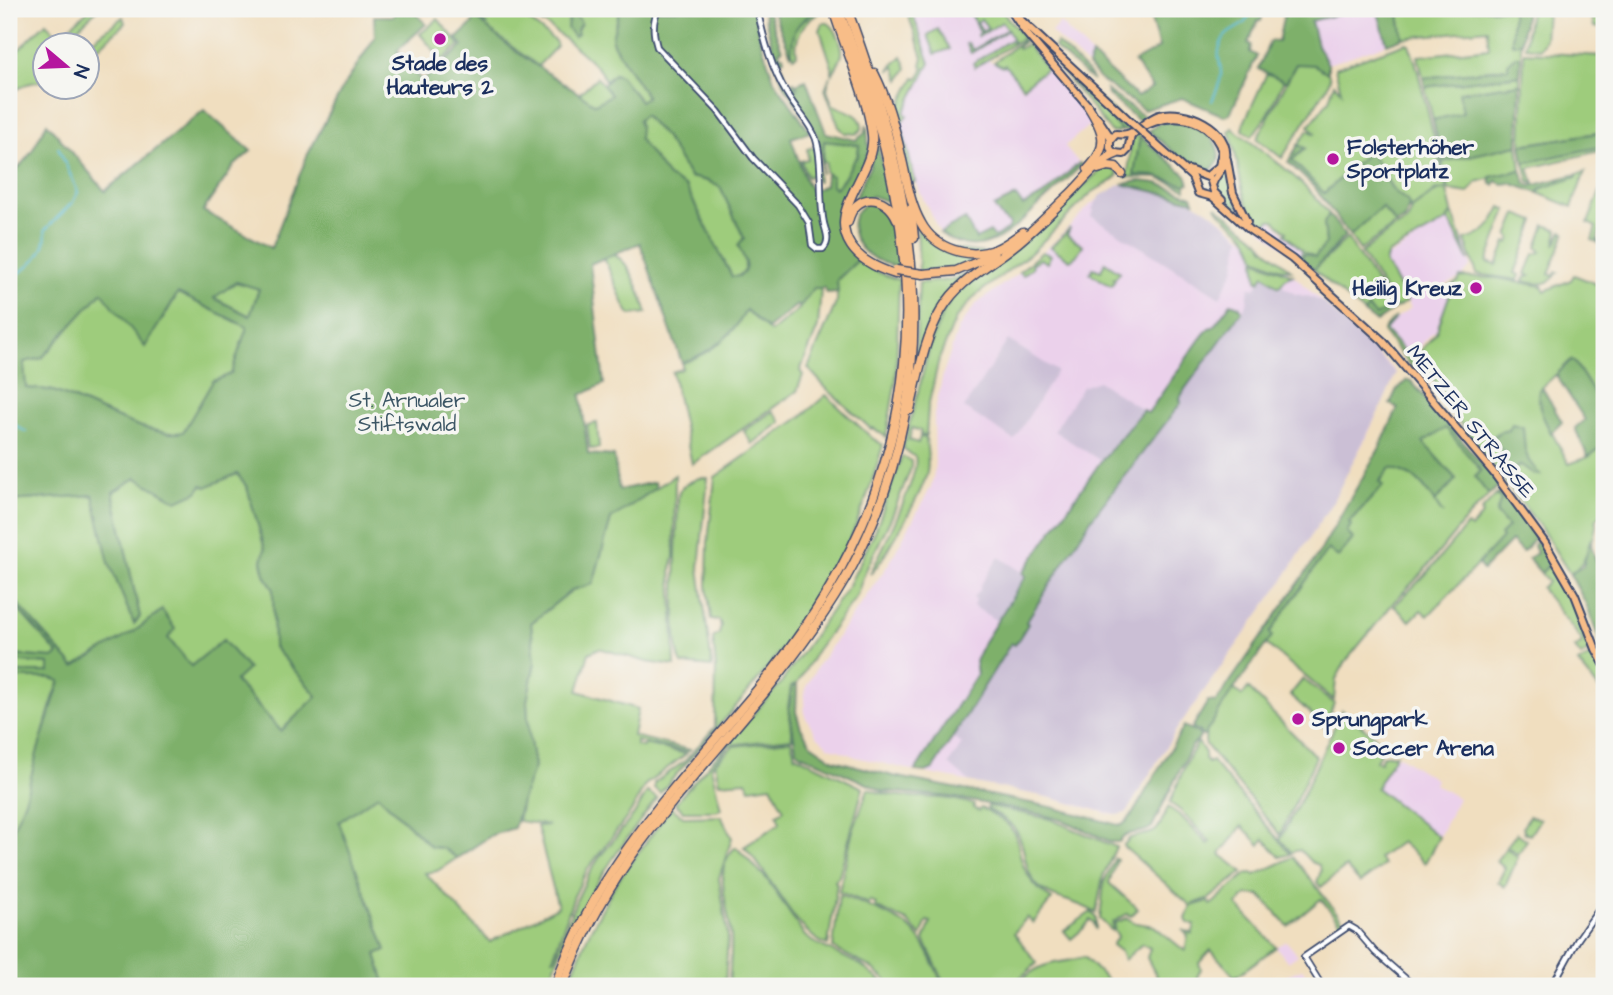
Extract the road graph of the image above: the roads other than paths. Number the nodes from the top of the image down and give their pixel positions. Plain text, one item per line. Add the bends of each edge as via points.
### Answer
1 (658, 9) edge
2 (757, 9) edge
3 (835, 9) edge
4 (847, 9) edge
5 (1010, 10) edge
6 (1016, 20) junction
7 (866, 60) junction
8 (1094, 89) junction
9 (1088, 106) junction
10 (867, 113) junction
11 (1122, 134) junction
12 (1110, 142) junction
13 (1130, 143) junction
14 (1116, 154) junction
15 (1168, 155) junction
16 (1226, 158) junction
17 (889, 164) junction
18 (1122, 174) dead end
19 (1205, 176) junction
20 (1085, 177) junction
21 (1195, 181) junction
22 (1213, 185) junction
23 (908, 189) junction
24 (1207, 194) junction
25 (1247, 222) junction
26 (1023, 232) junction
27 (1263, 237) junction
28 (902, 241) junction
29 (995, 259) junction
30 (895, 272) junction
31 (919, 277) junction
32 (899, 439) junction
33 (1604, 664) edge
34 (1604, 902) edge
35 (555, 986) edge
36 (563, 986) edge
37 (1322, 986) edge
38 (1414, 986) edge
39 (1552, 986) edge

1 - 2 street via 653,33 657,47 798,205 809,223 812,245 820,250 827,244 817,143 771,63
3 - 10 highway
3 - 17 highway via 868,88
4 - 7 highway
5 - 6 main road, METZER STRASSE
5 - 8 main road, METZER STRASSE
6 - 8 main road, METZER STRASSE
6 - 9 main road, METZER STRASSE
7 - 23 highway via 884,93
7 - 31 highway via 896,164
8 - 15 main road, METZER STRASSE, bridge
9 - 12 main road, METZER STRASSE via 1108,131
9 - 20 highway via 1103,140 1100,155
10 - 17 highway
10 - 30 highway via 872,150 847,208 845,232 861,258
11 - 12 main road
11 - 13 main road
11 - 16 main road via 1158,116 1186,115 1216,133
12 - 14 main road
12 - 20 highway via 1108,153
13 - 14 main road via 1126,152
13 - 19 main road via 1133,134 1155,121 1178,118 1196,122 1215,137 1222,150 1219,166
14 - 20 highway
15 - 19 main road, METZER STRASSE via 1194,174
15 - 21 main road, METZER STRASSE
16 - 22 main road
16 - 25 main road via 1233,193
17 - 28 highway
18 - 20 highway via 1119,168 1108,166
19 - 21 main road
19 - 22 main road, METZER STRASSE
20 - 26 highway
20 - 29 highway via 1026,236
21 - 24 main road, METZER STRASSE via 1198,193
22 - 24 main road
22 - 25 main road, METZER STRASSE via 1217,196
23 - 26 highway via 924,229 949,248 988,252
23 - 31 highway
24 - 27 main road, METZER STRASSE
25 - 27 main road, METZER STRASSE
26 - 31 highway via 979,262
27 - 33 main road, METZER STRASSE via 1374,332 1493,472 1572,588
28 - 30 highway via 893,210 884,202 862,201 849,216 848,229 855,246
28 - 35 highway via 907,320 901,392 871,508 835,582 794,644 621,855 577,932
29 - 31 highway via 957,274
29 - 32 highway via 964,282 937,316
30 - 31 highway, bridge
31 - 32 highway
32 - 36 highway via 872,524 827,608 789,662 627,859 594,914
34 - 39 street
37 - 38 street via 1304,957 1349,926

